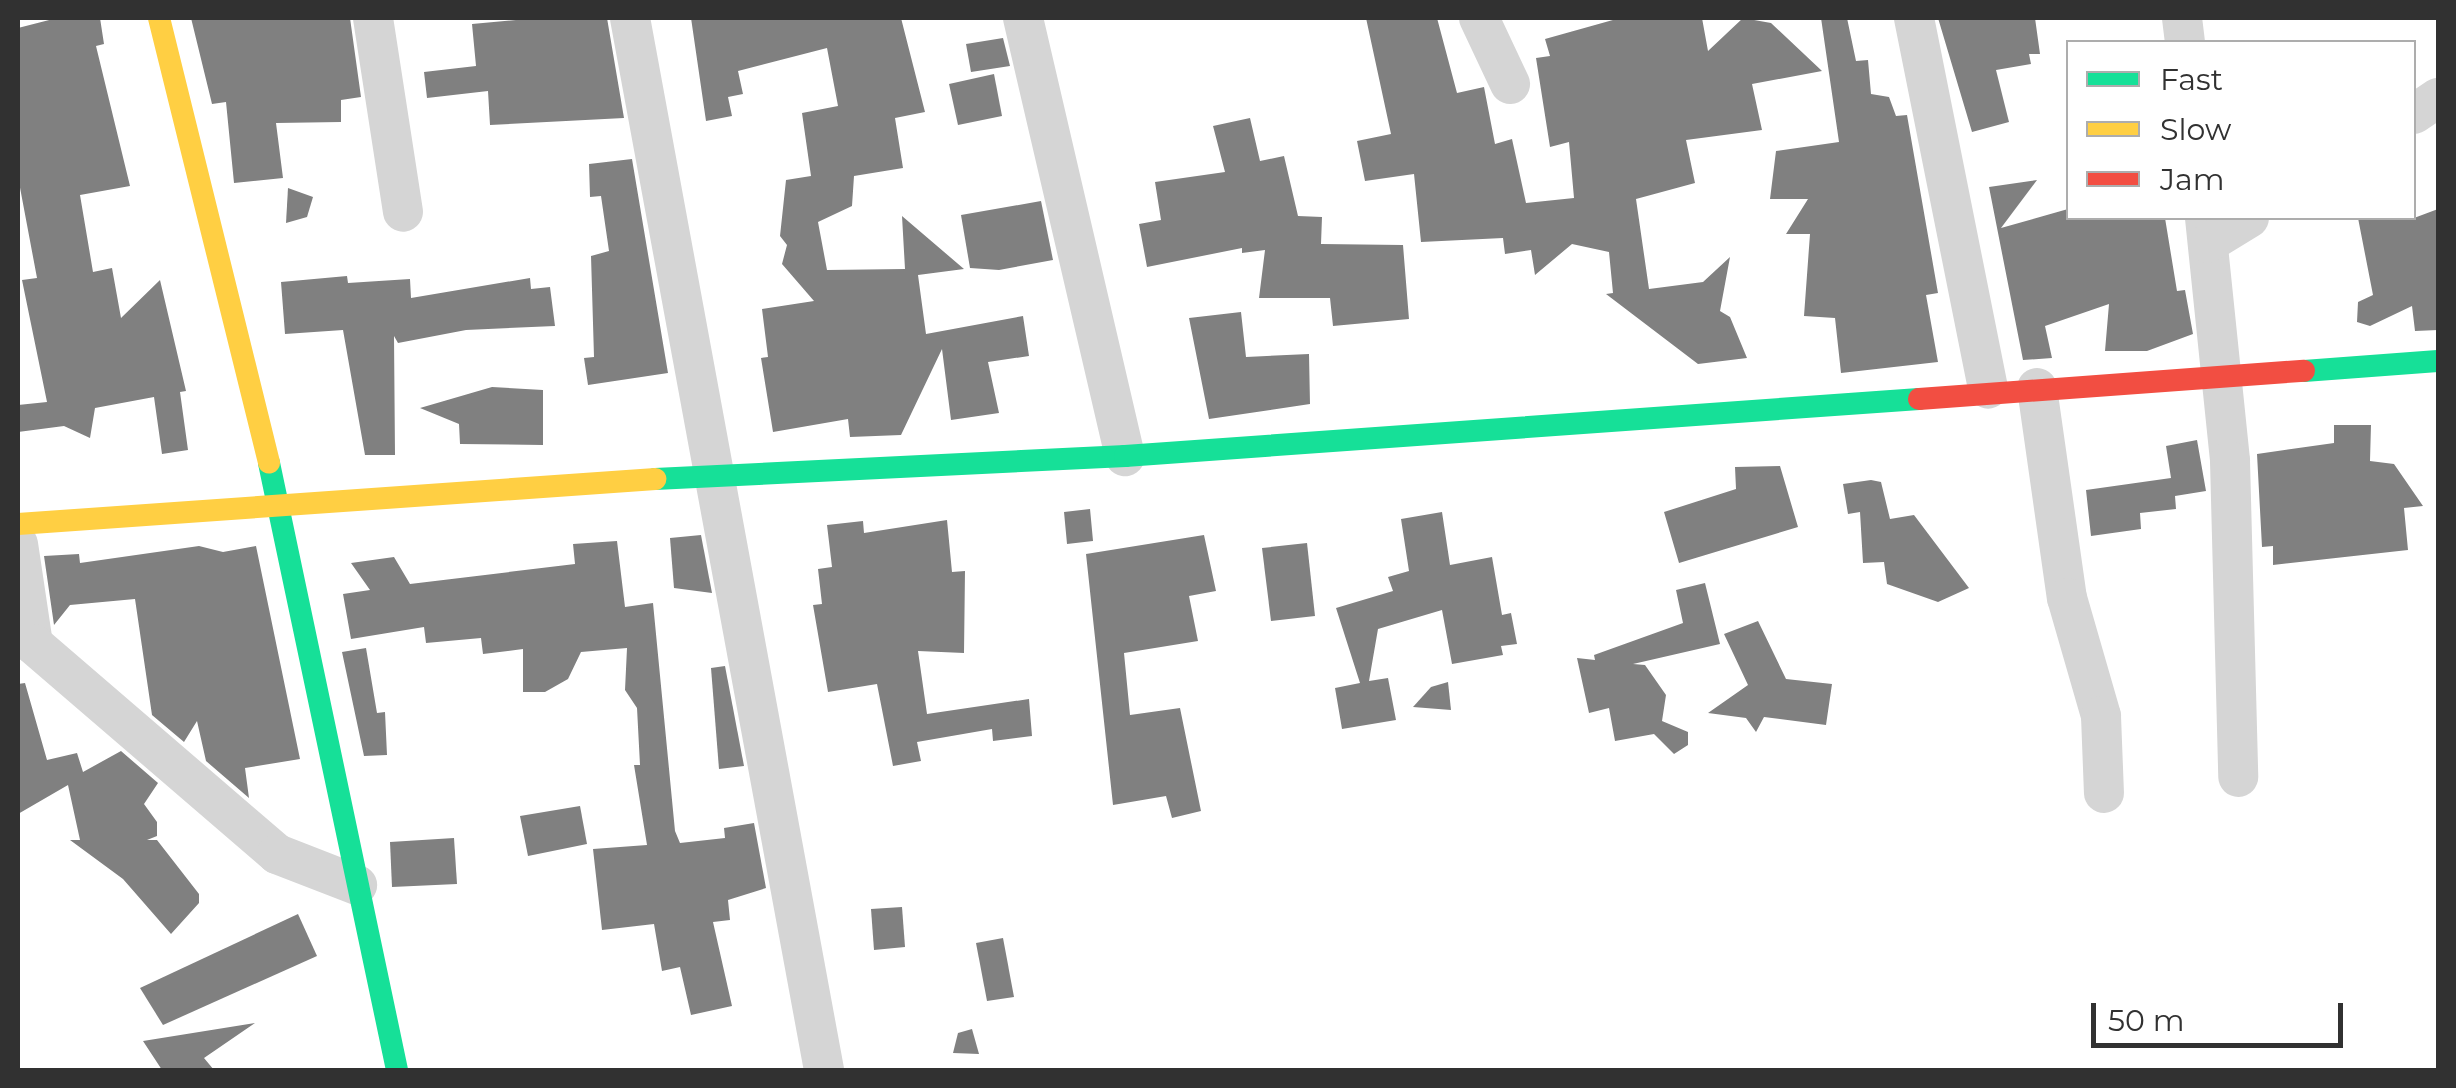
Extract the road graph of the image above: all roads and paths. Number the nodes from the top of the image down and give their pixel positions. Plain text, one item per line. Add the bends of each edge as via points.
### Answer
1 (158, 18) edge
2 (373, 18) edge
3 (630, 18) edge
4 (1023, 18) edge
5 (1480, 18) edge
6 (1914, 18) edge
7 (1510, 84) dead end
8 (2438, 98) edge
9 (2416, 113) edge
10 (403, 212) dead end
11 (2242, 220) edge
12 (2207, 230) edge
13 (2438, 361) edge
14 (2224, 381) junction
15 (2037, 388) junction
16 (1988, 389) junction
17 (1125, 456) junction
18 (714, 475) junction
19 (280, 507) junction
20 (18, 524) edge
21 (18, 544) edge
22 (25, 649) edge
23 (2238, 777) dead end
24 (2104, 793) dead end
25 (357, 885) junction
26 (397, 1070) edge
27 (824, 1070) edge

1 - 19 street
2 - 10 street
3 - 18 street
4 - 17 street
5 - 7 street
6 - 16 street
8 - 9 street
11 - 12 street
12 - 14 street
13 - 14 street
14 - 15 street
14 - 23 street via 2239,653
15 - 16 street
15 - 24 street via 2067,598 2101,716
16 - 17 street
17 - 18 street
18 - 19 street
18 - 27 street
19 - 20 street
19 - 25 street
21 - 22 street
22 - 25 street via 278,854
25 - 26 street

